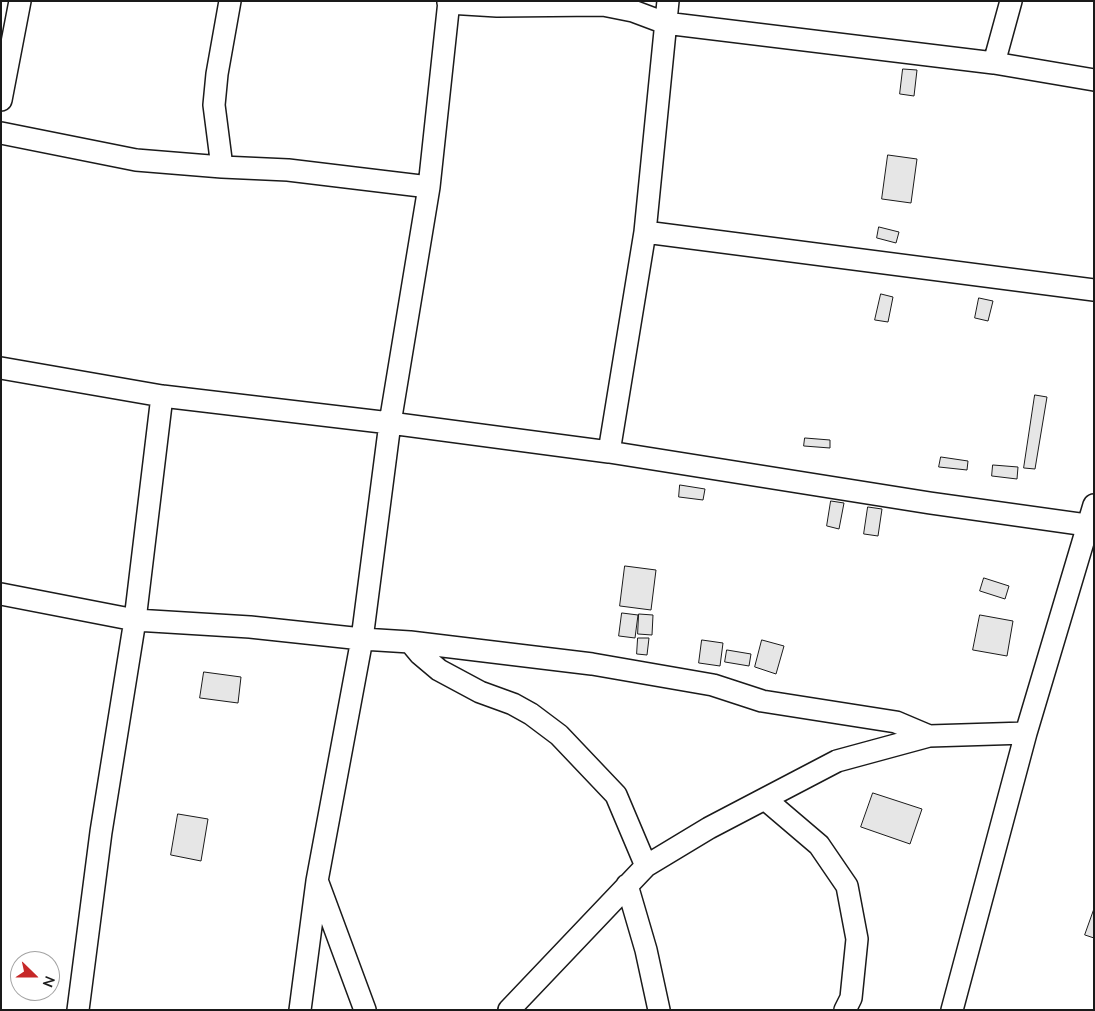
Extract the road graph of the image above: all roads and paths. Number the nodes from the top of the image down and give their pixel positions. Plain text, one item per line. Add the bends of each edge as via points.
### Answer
1 (20, 1) edge
2 (230, 1) edge
3 (668, 1) edge
4 (1011, 1) edge
5 (448, 2) edge
6 (665, 23) junction
7 (994, 63) junction
8 (1094, 80) edge
9 (1, 100) edge
10 (1, 133) edge
11 (222, 167) junction
12 (429, 187) junction
13 (645, 232) junction
14 (1094, 290) edge
15 (1, 368) edge
16 (162, 396) junction
17 (390, 423) junction
18 (609, 452) junction
19 (1094, 505) edge
20 (1091, 526) edge
21 (1, 594) edge
22 (135, 620) junction
23 (362, 640) junction
24 (410, 642) junction
25 (1026, 733) junction
26 (928, 736) junction
27 (765, 799) junction
28 (646, 866) junction
29 (317, 881) junction
30 (627, 885) junction
31 (362, 1008) edge
32 (78, 1010) edge
33 (300, 1010) edge
34 (509, 1010) edge
35 (659, 1010) edge
36 (845, 1010) edge
37 (952, 1010) edge

1 - 9 street
2 - 11 street via 214,105
3 - 6 street
4 - 7 street
5 - 6 street via 497,6 603,6 634,11
5 - 12 street
6 - 7 street
6 - 13 street
7 - 8 street
10 - 11 street via 136,160
11 - 12 street via 288,170
12 - 17 street
13 - 14 street
13 - 18 street
15 - 16 street
16 - 17 street
16 - 22 street
17 - 18 street
17 - 23 street
18 - 20 street
19 - 20 street
20 - 25 street
21 - 22 street
22 - 23 street via 250,626
22 - 32 street via 101,832
23 - 24 street
23 - 29 street
24 - 26 street via 592,664 713,685 762,701 896,722
24 - 28 street via 439,670 480,692 513,704 559,735 616,795
25 - 26 street
25 - 37 street
26 - 27 street via 837,761
27 - 28 street
27 - 36 street via 819,845 847,886 857,939 850,998
28 - 30 street
29 - 31 street
29 - 33 street
30 - 34 street
30 - 35 street

